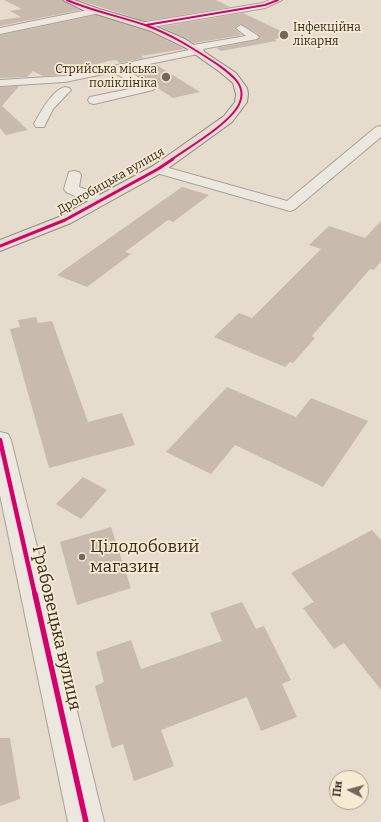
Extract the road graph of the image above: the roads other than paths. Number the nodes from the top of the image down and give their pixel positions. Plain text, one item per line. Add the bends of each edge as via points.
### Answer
1 (67, 0) edge
2 (225, 0) edge
3 (278, 0) edge
4 (234, 10) junction
5 (97, 11) junction
6 (146, 25) junction
7 (241, 28) dead end
8 (0, 31) edge
9 (196, 49) junction
10 (115, 68) junction
11 (69, 82) junction
12 (0, 83) edge
13 (46, 94) dead end
14 (40, 124) dead end
15 (381, 130) edge
16 (158, 169) junction
17 (74, 175) dead end
18 (101, 200) junction
19 (0, 246) edge
20 (0, 440) edge
21 (86, 822) edge

1 - 5 main road, Дрогобицька вулиця
2 - 4 street
3 - 4 street
4 - 6 street
5 - 6 main road, Дрогобицька вулиця
5 - 8 street
6 - 9 main road, Дрогобицька вулиця
7 - 9 street via 254,37
9 - 10 street
9 - 16 main road, Дрогобицька вулиця via 231,74 243,93 242,101 228,119
10 - 11 street
10 - 11 street via 149,88 91,95
11 - 12 street
11 - 13 street
11 - 14 street via 48,108
15 - 16 street via 290,206
16 - 18 main road, Дрогобицька вулиця
17 - 18 street via 71,189
18 - 19 main road, Дрогобицька вулиця via 65,220
20 - 21 street, Грабовецька вулиця

